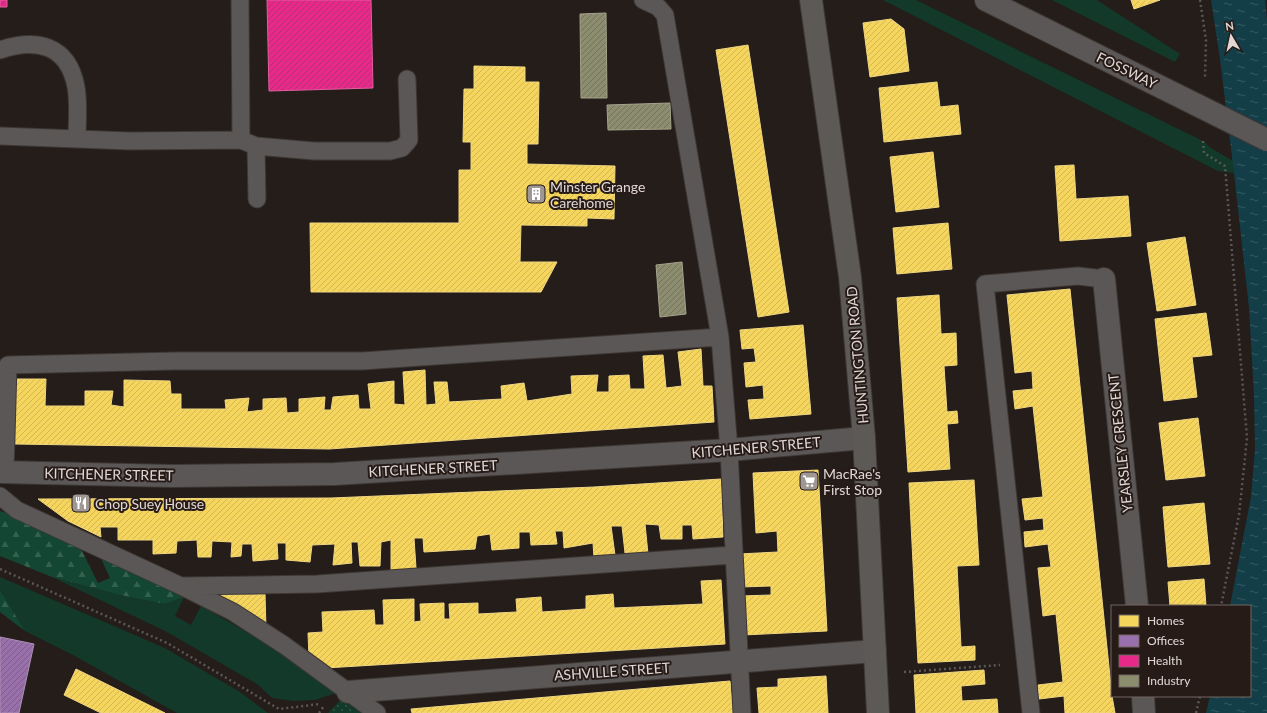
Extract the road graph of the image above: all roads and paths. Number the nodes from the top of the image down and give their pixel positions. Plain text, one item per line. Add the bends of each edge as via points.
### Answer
1 (240, 0) edge
2 (643, 0) edge
3 (811, 0) edge
4 (986, 0) edge
5 (1200, 0) edge
6 (0, 50) edge
7 (407, 79) dead end
8 (1205, 79) dead end
9 (0, 136) edge
10 (77, 139) junction
11 (1267, 140) edge
12 (1204, 141) dead end
13 (249, 143) junction
14 (257, 199) dead end
15 (1104, 279) joint
16 (720, 337) junction
17 (864, 438) junction
18 (730, 450) junction
19 (3, 472) edge
20 (0, 496) edge
21 (733, 555) junction
22 (0, 569) edge
23 (181, 586) junction
24 (1136, 605) edge
25 (1221, 605) edge
26 (875, 650) junction
27 (740, 661) junction
28 (1026, 663) junction
29 (875, 674) junction
30 (348, 692) junction
31 (1143, 697) edge
32 (1200, 697) edge
33 (327, 703) dead end
34 (279, 709) junction
35 (321, 710) dead end
36 (283, 713) edge
37 (324, 713) edge
38 (377, 713) edge
39 (742, 713) edge
40 (878, 713) edge
41 (1031, 713) edge
42 (1144, 713) edge
43 (1196, 713) edge

1 - 13 lane
2 - 16 lane via 658,7 665,15
3 - 17 street, HUNTINGTON ROAD via 850,277
4 - 11 street, FOSSWAY, bridge
5 - 8 path via 1206,40
6 - 10 lane via 14,45 35,44 54,49 66,61 76,86
7 - 13 lane via 409,140 402,148 390,151 314,151
9 - 10 lane
10 - 13 lane
12 - 25 path via 1204,153 1225,166 1247,438 1239,516
13 - 14 lane
15 - 24 street, YEARSLEY CRESCENT
15 - 28 lane via 1078,276 985,284
16 - 18 lane
16 - 19 lane via 362,361 175,360 8,365
17 - 18 street, KITCHENER STREET
17 - 26 street, HUNTINGTON ROAD
18 - 19 street, KITCHENER STREET via 335,474 172,476
18 - 21 lane
20 - 23 lane via 17,510
21 - 23 lane via 317,584
21 - 27 lane
22 - 34 path via 168,643
23 - 30 lane via 240,616
26 - 27 street, ASHVILLE STREET
26 - 29 street, HUNTINGTON ROAD
27 - 30 street, ASHVILLE STREET
27 - 39 lane
28 - 29 path
28 - 41 lane
29 - 40 street, HUNTINGTON ROAD
30 - 38 lane
31 - 42 street
32 - 43 path
33 - 34 path
34 - 36 path
35 - 37 path

